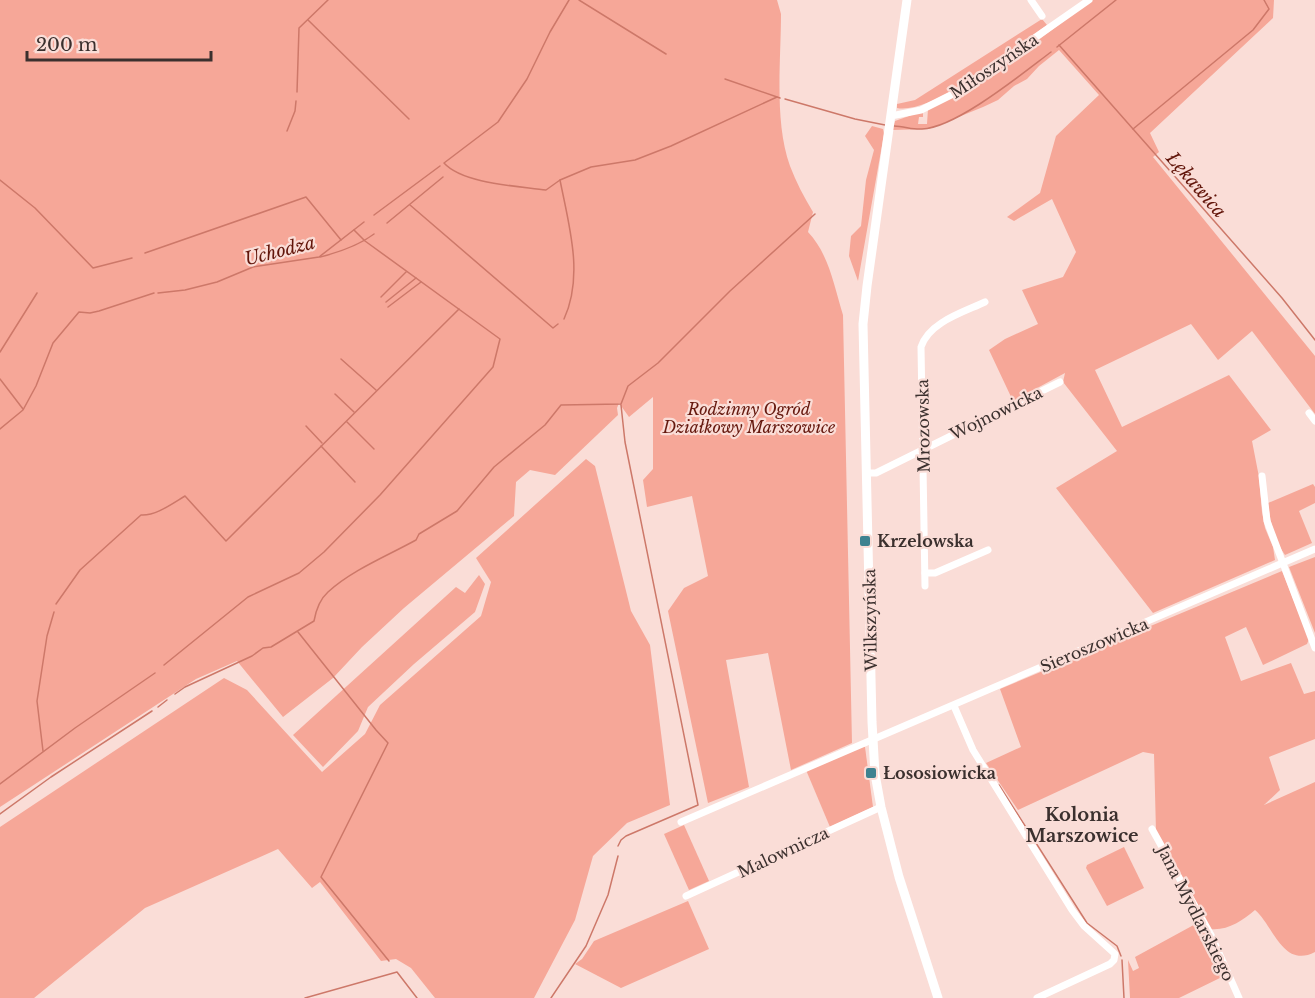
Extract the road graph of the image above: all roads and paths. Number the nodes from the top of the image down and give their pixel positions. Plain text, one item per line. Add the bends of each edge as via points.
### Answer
1 (907, 0) edge
2 (1031, 0) edge
3 (1089, 0) edge
4 (1042, 16) dead end
5 (891, 116) junction
6 (986, 302) dead end
7 (1060, 382) dead end
8 (1309, 413) dead end
9 (1315, 421) edge
10 (924, 448) junction
11 (867, 473) junction
12 (1262, 476) dead end
13 (1315, 549) edge
14 (988, 550) dead end
15 (1284, 563) junction
16 (925, 573) junction
17 (925, 586) dead end
18 (1315, 648) edge
19 (954, 705) junction
20 (872, 739) junction
21 (880, 807) junction
22 (681, 822) dead end
23 (1152, 829) dead end
24 (686, 896) dead end
25 (938, 998) edge
26 (1037, 998) edge
27 (1239, 998) edge

1 - 5 street, Wilkszyńska
2 - 4 street
3 - 5 street, Miłoszyńska via 957,92 921,110
5 - 11 street, Wilkszyńska via 863,324
6 - 10 street, Mrozowska via 937,326 923,341
7 - 10 street, Wojnowicka
8 - 9 street
10 - 11 street, Wojnowicka via 876,473
10 - 16 street, Mrozowska
11 - 20 street, Wilkszyńska
12 - 15 street via 1267,521
13 - 15 street, Sieroszowicka
14 - 16 street via 935,573
15 - 18 street
15 - 19 street, Sieroszowicka
16 - 17 street, Mrozowska
19 - 20 street, Sieroszowicka
19 - 26 street via 973,750 1072,910 1115,954 1110,964
20 - 21 street, Wilkszyńska
20 - 22 street
21 - 24 street, Malownicza
21 - 25 street, Wilkszyńska
23 - 27 street, Jana Mydlarskiego via 1211,935

